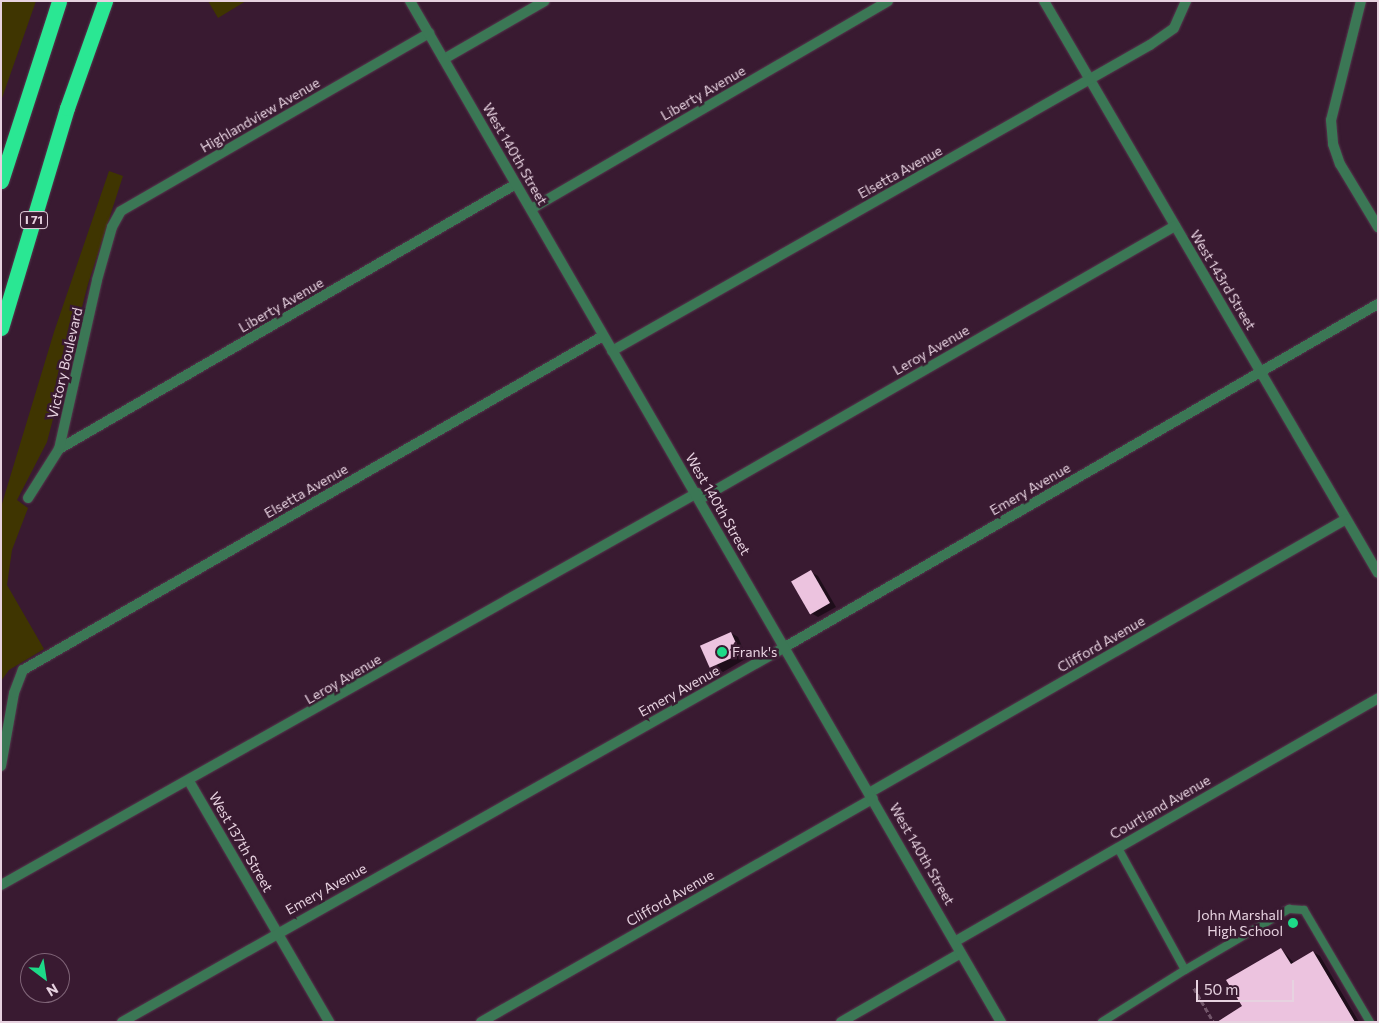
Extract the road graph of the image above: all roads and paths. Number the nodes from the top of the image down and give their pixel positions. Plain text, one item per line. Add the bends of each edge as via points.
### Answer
1 (59, 1) edge
2 (105, 1) edge
3 (410, 1) edge
4 (545, 1) edge
5 (888, 1) edge
6 (1044, 1) edge
7 (1186, 1) edge
8 (1361, 1) edge
9 (428, 33) junction
10 (444, 59) junction
11 (1090, 81) junction
12 (1, 181) edge
13 (516, 184) junction
14 (531, 209) junction
15 (1175, 226) junction
16 (112, 227) joint
17 (1378, 227) edge
18 (1378, 304) edge
19 (1, 328) edge
20 (603, 336) junction
21 (612, 351) junction
22 (1261, 371) junction
23 (59, 449) junction
24 (699, 496) junction
25 (28, 498) dead end
26 (1346, 519) junction
27 (1378, 573) edge
28 (785, 647) junction
29 (1378, 698) edge
30 (1, 766) edge
31 (190, 782) junction
32 (871, 796) junction
33 (1118, 848) junction
34 (1, 885) edge
35 (278, 932) junction
36 (956, 941) junction
37 (961, 953) junction
38 (1185, 970) junction
39 (1194, 988) dead end
40 (122, 1022) edge
41 (329, 1022) edge
42 (482, 1022) edge
43 (841, 1022) edge
44 (1001, 1022) edge
45 (1102, 1022) edge
46 (1214, 1022) edge
47 (1370, 1022) edge

1 - 12 highway
2 - 19 highway, I 71 via 67,108
3 - 9 street, West 140th Street
4 - 10 street
5 - 14 street, Liberty Avenue
6 - 11 street, West 143rd Street
7 - 11 street, Elsetta Avenue via 1174,28
8 - 17 street via 1331,120 1332,144 1340,164
9 - 10 street, West 140th Street
9 - 16 street, Highlandview Avenue via 121,211
10 - 13 street, West 140th Street
11 - 15 street, West 143rd Street
11 - 21 street, Elsetta Avenue
13 - 14 street, West 140th Street
13 - 23 street, Liberty Avenue
14 - 20 street, West 140th Street
15 - 22 street, West 143rd Street
15 - 24 street, Leroy Avenue
16 - 23 street, Victory Boulevard
18 - 22 street, Emery Avenue
20 - 21 street, West 140th Street
20 - 30 street, Elsetta Avenue via 23,670 14,693
21 - 24 street, West 140th Street
22 - 26 street, West 143rd Street
22 - 28 street, Emery Avenue
23 - 25 street, Victory Boulevard
24 - 28 street, West 140th Street
24 - 31 street, Leroy Avenue
26 - 27 street, West 143rd Street
26 - 32 street, Clifford Avenue
28 - 32 street, West 140th Street
28 - 35 street, Emery Avenue
29 - 33 street, Courtland Avenue
31 - 34 street, Leroy Avenue
31 - 35 street, West 137th Street
32 - 36 street, West 140th Street
32 - 42 street, Clifford Avenue
33 - 36 street, Courtland Avenue
33 - 38 lane
35 - 40 street, Emery Avenue
35 - 41 street, West 137th Street
36 - 37 street, West 140th Street
37 - 43 street
37 - 44 street, West 140th Street
38 - 45 lane
38 - 47 lane via 1289,908 1304,910
39 - 46 path

